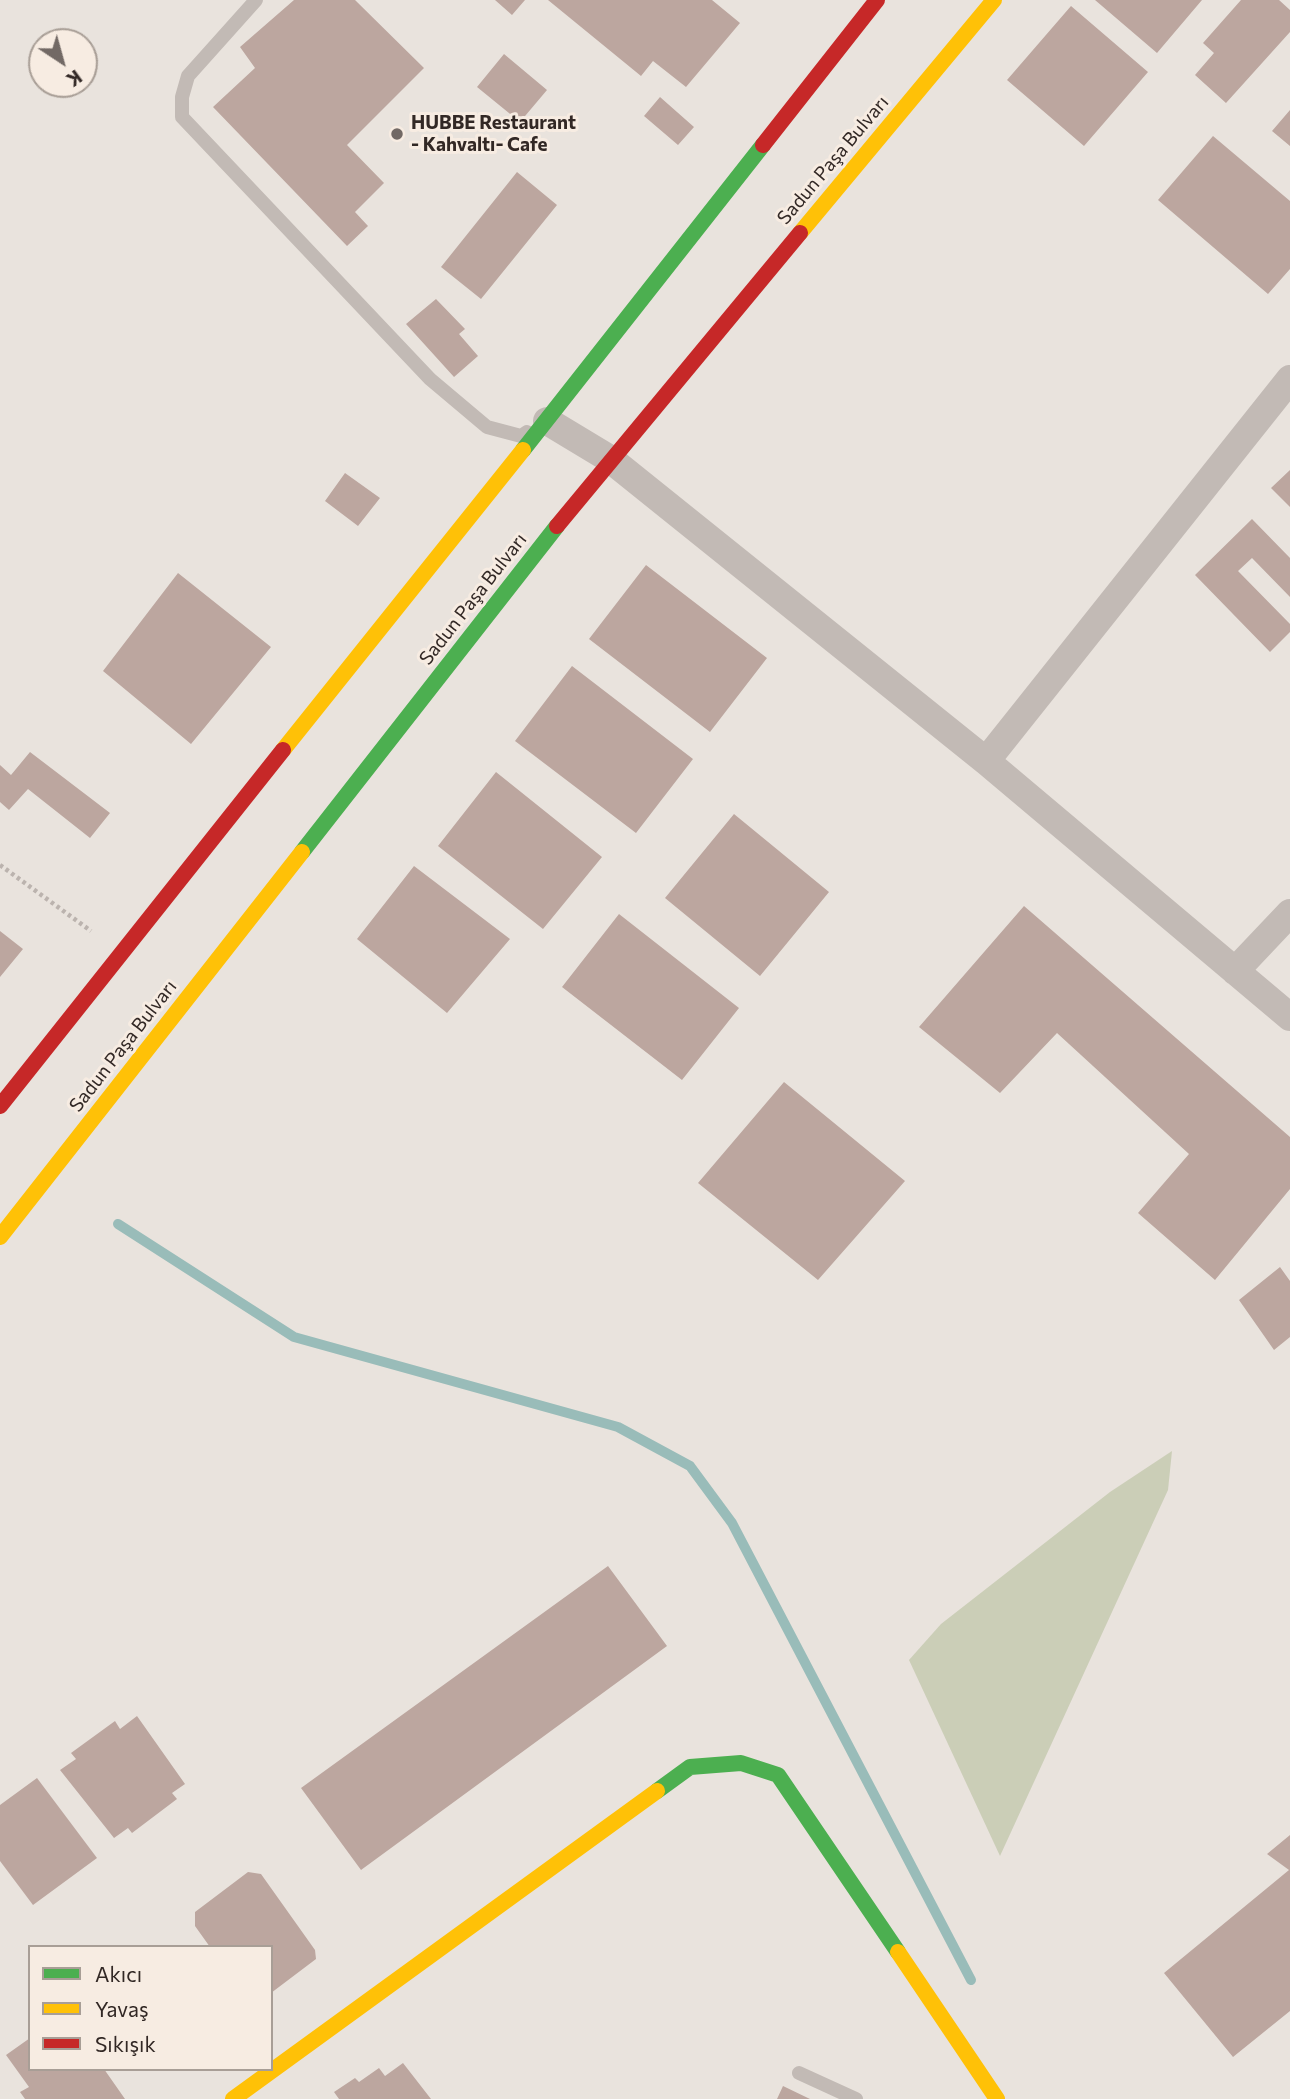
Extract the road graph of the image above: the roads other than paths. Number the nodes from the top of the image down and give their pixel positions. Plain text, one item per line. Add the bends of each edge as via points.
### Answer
1 (256, 0) edge
2 (877, 0) edge
3 (994, 0) edge
4 (1290, 379) edge
5 (547, 421) junction
6 (610, 459) junction
7 (985, 761) junction
8 (1290, 913) edge
9 (1235, 971) junction
10 (1290, 1017) edge
11 (0, 1106) edge
12 (0, 1237) edge
13 (273, 2070) edge
14 (272, 2071) edge
15 (799, 2073) dead end
16 (233, 2099) edge
17 (856, 2099) edge
18 (997, 2099) edge

1 - 5 lane via 188,76 182,117 430,379 487,427 522,436
2 - 5 main road
3 - 6 main road, Sadun Paşa Bulvarı
4 - 7 street
5 - 6 street
5 - 11 main road
6 - 7 street
6 - 12 main road, Sadun Paşa Bulvarı
7 - 9 street
8 - 9 street
9 - 10 street
13 - 18 main road via 690,1767 741,1763 778,1775
14 - 16 main road
15 - 17 lane

